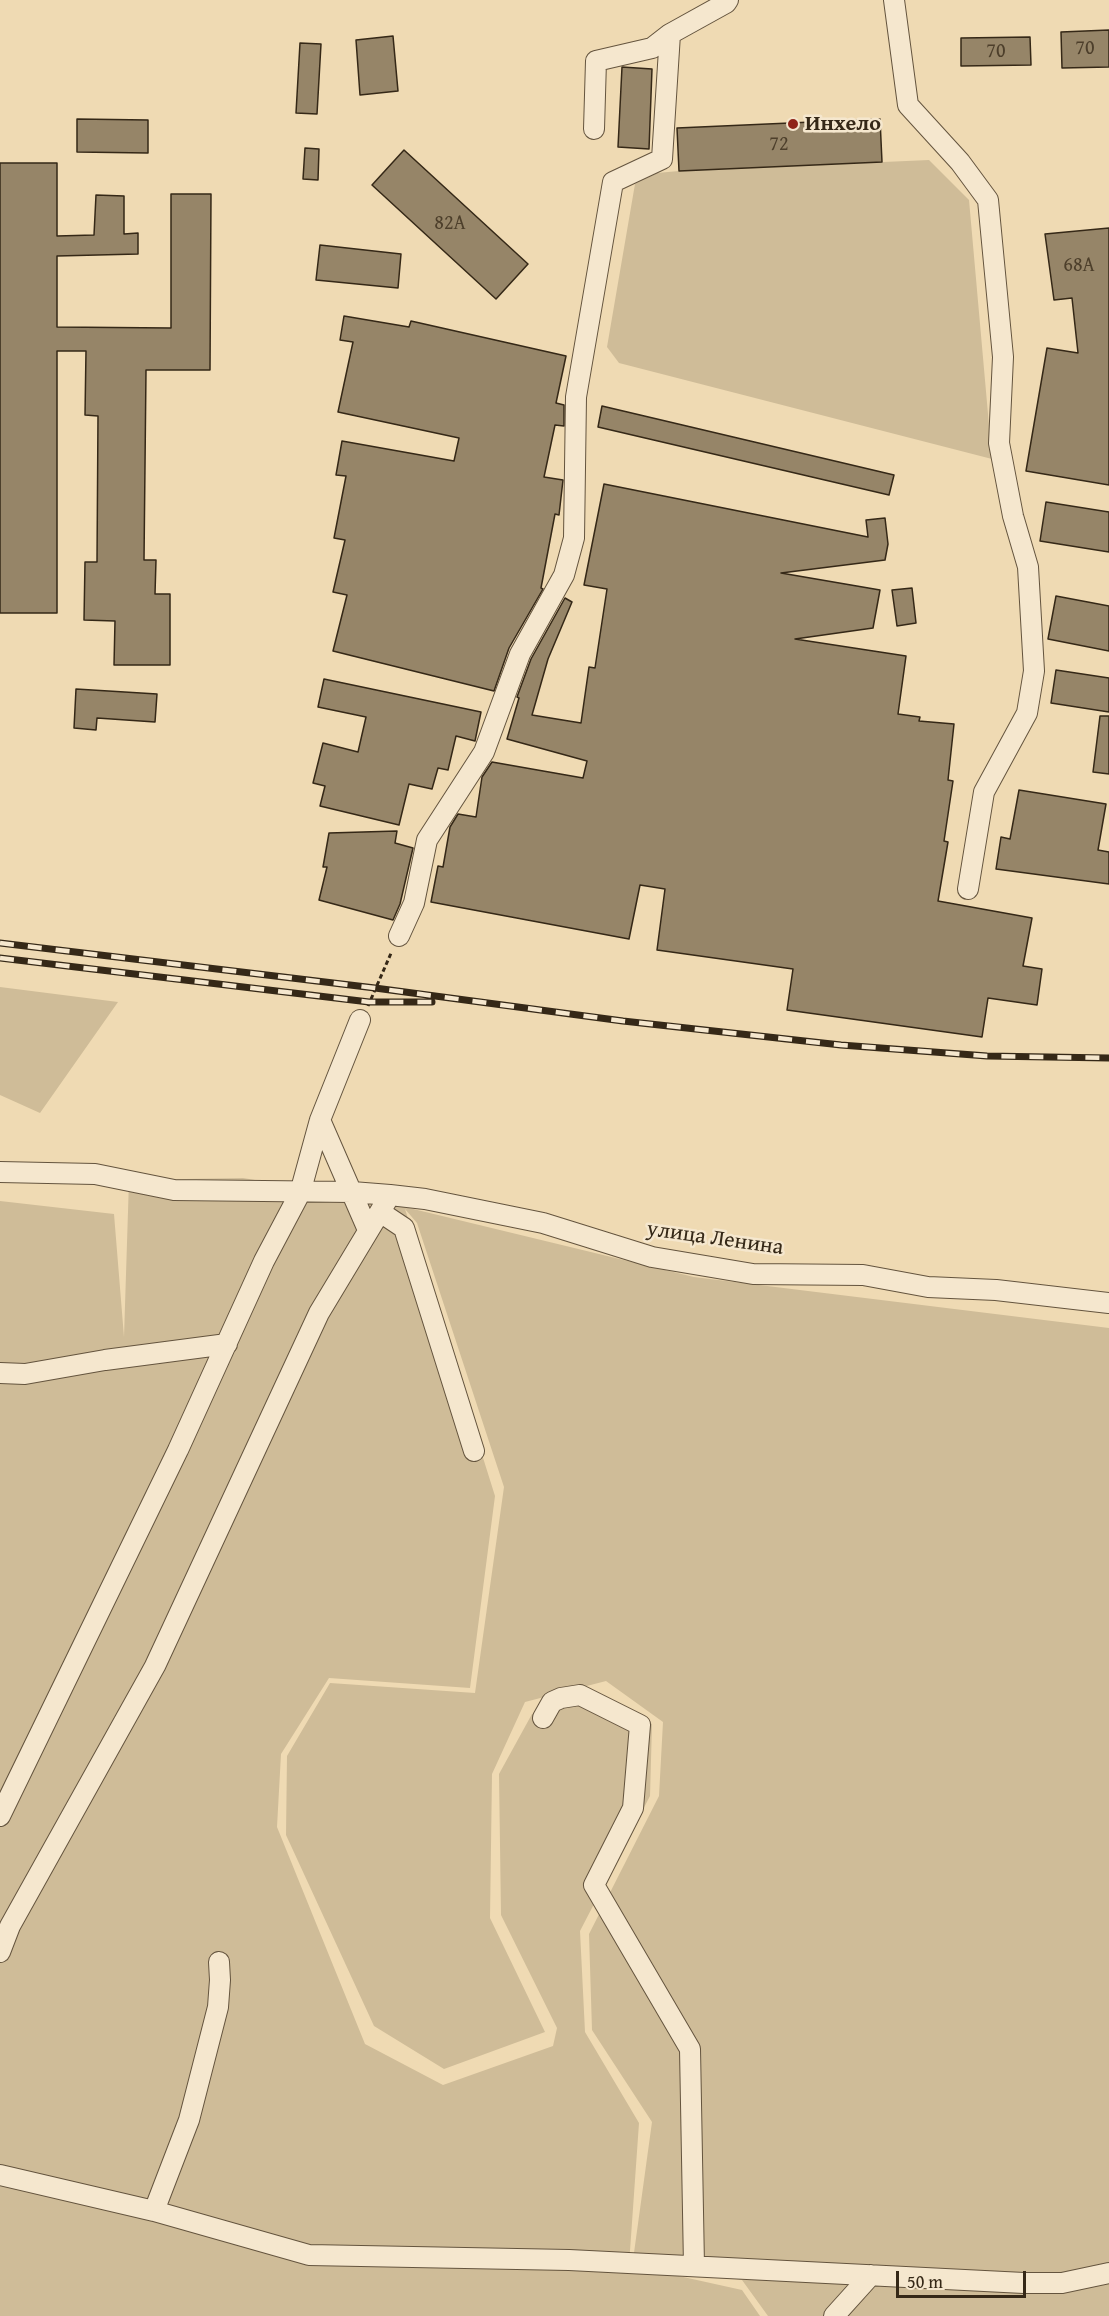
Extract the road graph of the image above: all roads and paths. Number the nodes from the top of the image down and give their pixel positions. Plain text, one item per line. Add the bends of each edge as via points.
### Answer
1 (728, 0) edge
2 (894, 0) edge
3 (670, 34) junction
4 (594, 129) dead end
5 (968, 889) dead end
6 (399, 936) joint
7 (360, 1020) joint
8 (320, 1120) junction
9 (0, 1172) edge
10 (352, 1192) junction
11 (300, 1193) junction
12 (385, 1204) junction
13 (368, 1230) junction
14 (1109, 1304) edge
15 (227, 1344) junction
16 (0, 1373) edge
17 (474, 1451) dead end
18 (543, 1718) dead end
19 (0, 1816) edge
20 (0, 1952) edge
21 (219, 1962) dead end
22 (0, 2175) edge
23 (154, 2211) junction
24 (693, 2266) junction
25 (1109, 2273) edge
26 (871, 2275) junction
27 (834, 2316) edge

1 - 3 street
2 - 5 street via 908,105 960,162 988,200 1003,357 999,443 1028,567 1034,671 1029,703 984,792
3 - 4 street via 652,48 596,61
3 - 6 street via 662,159 613,182 576,397 574,538 564,575 520,654 484,752 427,840 414,903
6 - 7 path
7 - 8 street
8 - 10 street
8 - 11 street
9 - 11 street, улица Ленина via 95,1174 174,1190
10 - 11 street, улица Ленина
10 - 12 street, улица Ленина
10 - 13 street
11 - 15 street
12 - 13 street
12 - 14 street, улица Ленина via 425,1199 543,1223 652,1257 753,1274 863,1275 928,1287 996,1290
12 - 17 street via 404,1228
13 - 20 street via 319,1313 155,1666 10,1926
15 - 16 street via 25,1374
15 - 19 street
18 - 24 street via 552,1702 580,1695 640,1725 633,1808 594,1885 690,2049
21 - 23 street via 218,2007 189,2120
22 - 23 street
23 - 24 street via 309,2255
24 - 26 street
25 - 26 street via 1062,2283
26 - 27 street

